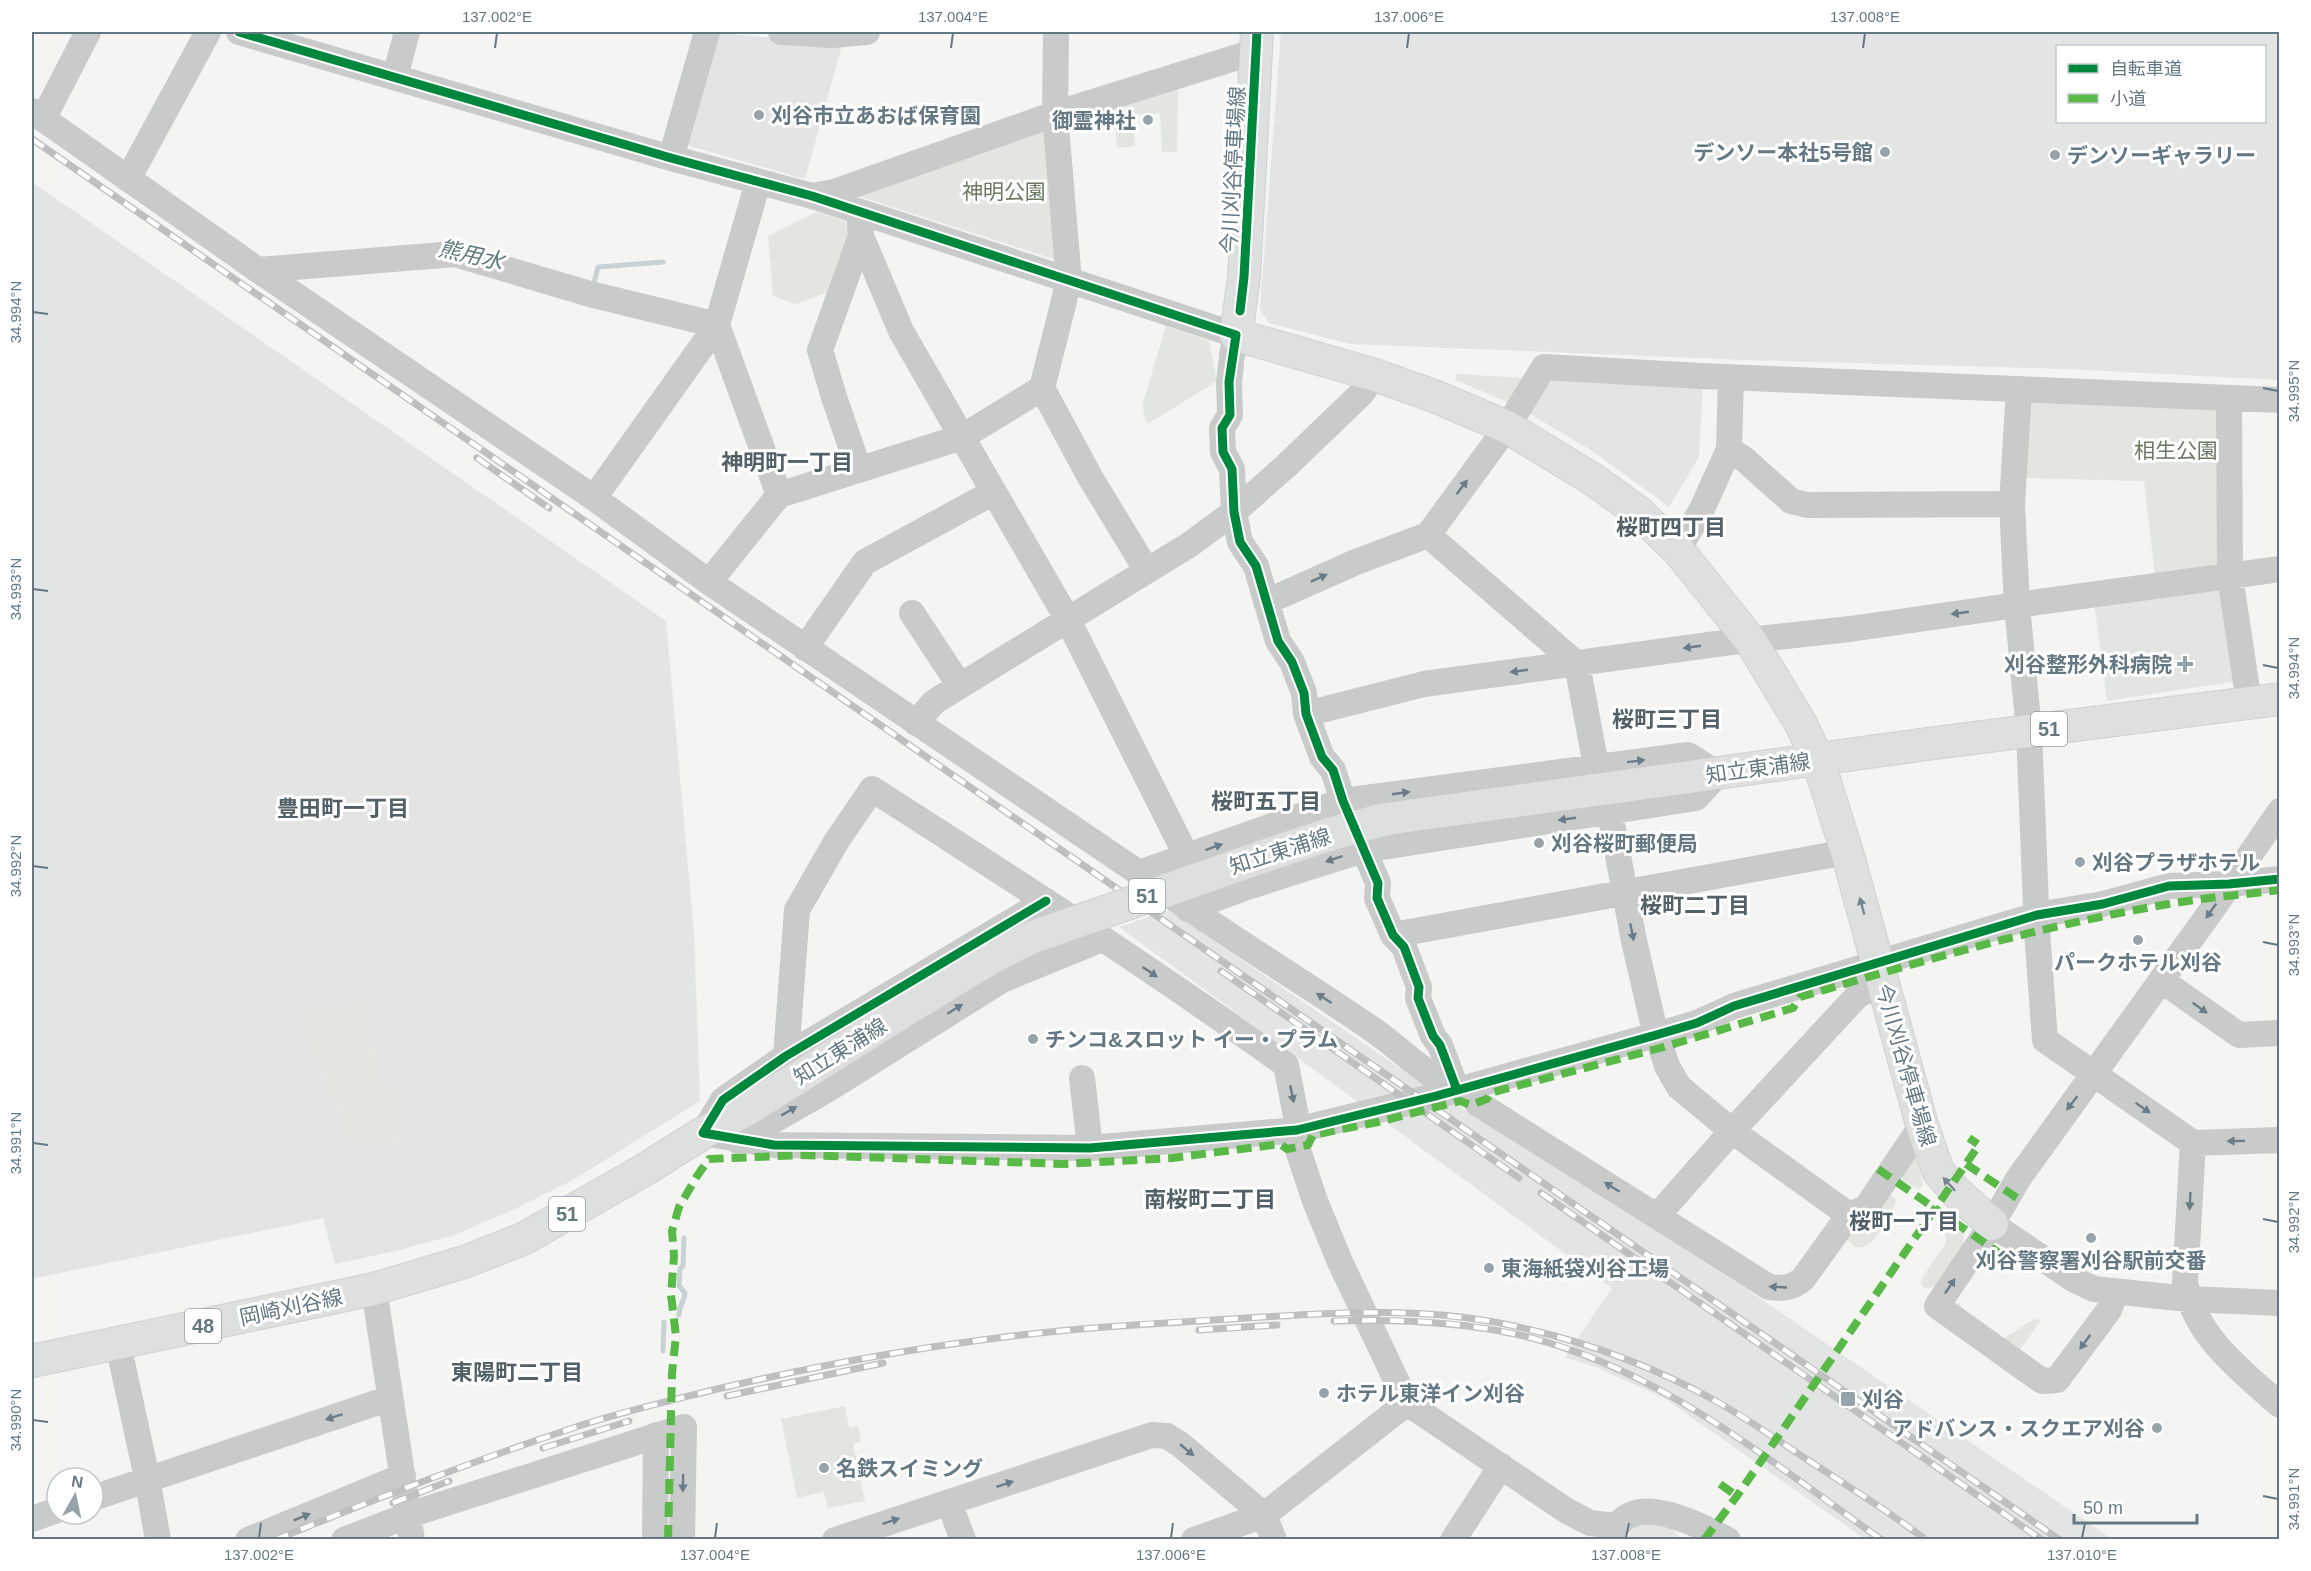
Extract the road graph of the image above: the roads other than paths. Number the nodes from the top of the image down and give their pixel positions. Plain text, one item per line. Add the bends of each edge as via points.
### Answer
1 (88, 32) edge
2 (208, 32) edge
3 (239, 32) edge
4 (406, 32) edge
5 (707, 32) edge
6 (781, 32) edge
7 (867, 32) edge
8 (1056, 32) edge
9 (1257, 41) edge
10 (395, 77) junction
11 (1055, 114) junction
12 (37, 115) edge
13 (671, 158) junction
14 (128, 179) junction
15 (758, 182) junction
16 (812, 196) junction
17 (860, 224) junction
18 (258, 270) junction
19 (1069, 282) junction
20 (717, 326) junction
21 (1233, 352) junction
22 (1375, 375) junction
23 (1731, 377) junction
24 (1042, 388) junction
25 (2019, 389) junction
26 (2229, 398) junction
27 (2280, 400) edge
28 (1507, 427) junction
29 (962, 437) junction
30 (1729, 449) junction
31 (859, 470) junction
32 (994, 492) junction
33 (780, 495) junction
34 (594, 498) junction
35 (2012, 504) junction
36 (1234, 512) junction
37 (1428, 535) junction
38 (1678, 550) junction
39 (2280, 569) edge
40 (1147, 571) junction
41 (2230, 576) junction
42 (709, 582) junction
43 (1266, 602) junction
44 (2017, 605) junction
45 (912, 613) dead end
46 (1068, 620) junction
47 (1750, 640) junction
48 (805, 648) junction
49 (1577, 664) junction
50 (960, 686) junction
51 (2280, 699) edge
52 (2249, 704) junction
53 (1306, 714) junction
54 (916, 723) junction
55 (2029, 731) junction
56 (1818, 760) junction
57 (1596, 766) junction
58 (1718, 774) junction
59 (1343, 801) junction
60 (2280, 811) edge
61 (1610, 813) junction
62 (1363, 850) junction
63 (1847, 852) junction
64 (1187, 857) junction
65 (1139, 873) junction
66 (2280, 879) edge
67 (2229, 884) junction
68 (1625, 894) junction
69 (1046, 901) junction
70 (1188, 909) junction
71 (2037, 915) junction
72 (1393, 935) junction
73 (1102, 939) junction
74 (1880, 973) junction
75 (2161, 980) junction
76 (2280, 1033) edge
77 (1656, 1035) junction
78 (786, 1056) junction
79 (2095, 1074) junction
80 (1082, 1078) dead end
81 (1463, 1089) junction
82 (1922, 1125) junction
83 (1297, 1130) junction
84 (1732, 1131) junction
85 (703, 1133) junction
86 (2280, 1140) edge
87 (738, 1141) junction
88 (2193, 1143) junction
89 (1090, 1148) junction
90 (1849, 1215) junction
91 (1657, 1216) junction
92 (1992, 1224) junction
93 (374, 1289) junction
94 (2115, 1293) junction
95 (2188, 1299) junction
96 (2280, 1303) edge
97 (117, 1344) junction
98 (32, 1361) edge
99 (390, 1400) junction
100 (1407, 1403) junction
101 (2280, 1405) edge
102 (656, 1435) junction
103 (1501, 1466) junction
104 (403, 1476) junction
105 (147, 1478) junction
106 (105, 1494) edge
107 (949, 1502) junction
108 (1567, 1511) junction
109 (1264, 1515) junction
110 (411, 1527) edge
111 (1694, 1530) edge
112 (1613, 1533) edge
113 (158, 1539) edge
114 (248, 1539) edge
115 (344, 1539) edge
116 (656, 1539) edge
117 (682, 1539) edge
118 (835, 1539) edge
119 (963, 1539) edge
120 (1194, 1539) edge
121 (1274, 1539) edge
122 (1453, 1539) edge
123 (1592, 1539) edge
124 (1728, 1539) edge

1 - 12 street
2 - 14 street
3 - 10 street
4 - 10 street
5 - 13 street
6 - 7 street via 832,36
8 - 11 street
9 - 11 street
9 - 21 main road, 今川刈谷停車場線 via 1244,277
10 - 13 street
11 - 16 street via 834,192
11 - 19 street
12 - 14 street
13 - 15 street
14 - 18 street
15 - 16 street
15 - 20 street
16 - 17 street
17 - 19 street
17 - 29 street via 901,330
17 - 31 street via 820,350
18 - 20 street via 455,254
18 - 34 street
19 - 21 street
19 - 24 street
20 - 33 street
20 - 34 street
21 - 22 main road, 今川刈谷停車場線
21 - 36 street via 1230,415 1222,428 1223,452 1232,469
22 - 28 main road, 今川刈谷停車場線
22 - 36 street via 1361,394
23 - 25 street
23 - 28 street via 1544,367
23 - 30 street
24 - 29 street
24 - 40 street
25 - 26 street
25 - 35 street
26 - 27 street
26 - 41 street
37 -> 28 street
28 - 38 main road, 今川刈谷停車場線 via 1638,512
29 - 31 street
29 - 32 street
30 - 35 street via 1791,501 1808,505
30 - 38 street
31 - 33 street
32 - 46 street
32 - 48 street via 865,562
33 - 42 street
34 - 42 street
35 - 44 street
36 - 40 street
36 - 43 street via 1240,542 1256,566
43 -> 37 street
37 - 49 street
38 - 47 main road, 今川刈谷停車場線
39 - 41 street
40 - 46 street
41 - 44 street
41 - 52 street
42 - 48 street
43 - 53 street via 1278,640 1304,693
44 -> 47 street
44 - 55 street
45 - 50 street
46 - 50 street
46 - 64 street
47 -> 49 street
47 - 56 main road, 今川刈谷停車場線
48 - 54 street
49 -> 53 street via 1424,684
49 - 57 street
50 - 54 street via 934,702
51 - 52 main road, 知立東浦線 / 51
52 - 55 main road, 知立東浦線 / 51
53 - 59 street
54 - 65 street
55 - 56 main road, 知立東浦線 / 51
55 - 71 street
56 - 58 main road, 知立東浦線 / 51
56 - 63 main road, 今川刈谷停車場線
57 -> 58 street via 1688,755
59 -> 57 street
58 - 61 street via 1696,798
58 - 85 main road, 知立東浦線 / 51, bridge via 1386,819 1105,911 1030,938 989,959
59 - 62 street
64 -> 59 street
60 - 67 street
61 -> 62 street
61 - 68 street
62 -> 70 street
62 - 72 street via 1378,883 1377,898
63 - 68 street
74 -> 63 main road, 今川刈谷停車場線
64 - 65 street
65 - 70 street
66 - 67 street
67 - 71 street via 2169,886 2103,904
67 -> 75 street
68 - 72 street
68 -> 77 street
69 - 73 street
69 - 78 street
69 - 78 street via 872,789 797,909
81 -> 70 street via 1439,1082 1374,1030
71 - 74 street
71 - 79 street via 2045,1040
72 - 81 street via 1404,947 1432,1036
73 -> 83 street via 1286,1065
87 -> 73 street via 1002,980
74 - 77 street via 1734,1006 1697,1023
74 - 82 main road, 今川刈谷停車場線
74 - 84 street
75 -> 76 street via 2239,1035
75 - 79 street
77 - 81 street
77 - 84 street via 1666,1066 1679,1087
78 - 85 street via 723,1100
79 -> 88 street
79 -> 92 street via 2018,1179
80 - 89 street
81 - 83 street
91 -> 81 street via 1477,1102
82 - 90 street via 1866,1208
92 -> 82 main road, 今川刈谷停車場線 via 1938,1171
83 - 89 street
83 - 100 street via 1297,1147 1315,1201
84 - 90 street
84 - 91 street
85 - 87 street
85 - 93 main road, 知立東浦線 / 51 via 523,1239 464,1262
86 -> 88 street
87 - 89 street via 774,1145
88 -> 95 street via 2185,1282
90 -> 91 street via 1803,1279 1782,1289 1769,1287
92 - 94 street via 2073,1279
94 -> 92 street via 2109,1310 2057,1380 2042,1381 1937,1306
93 - 97 main road, 岡崎刈谷線 / 48
93 - 99 street
94 - 95 street
95 - 96 street
95 - 101 street via 2206,1334
97 - 98 main road, 岡崎刈谷線 / 48
97 - 105 street
99 - 104 street
99 -> 105 street
100 - 103 street
100 - 109 street
102 - 110 street
102 - 116 street
102 -> 117 street via 684,1427
103 - 108 street
103 - 122 street
104 - 110 street
114 -> 104 street
105 - 106 street
105 - 113 street
107 -> 109 street via 1152,1435 1167,1436 1181,1445
118 -> 107 street
107 - 119 street
108 - 112 street
108 - 123 street
109 - 120 street
109 - 121 street
110 - 115 street
111 - 112 street via 1669,1514 1648,1511 1633,1513
111 - 124 street

